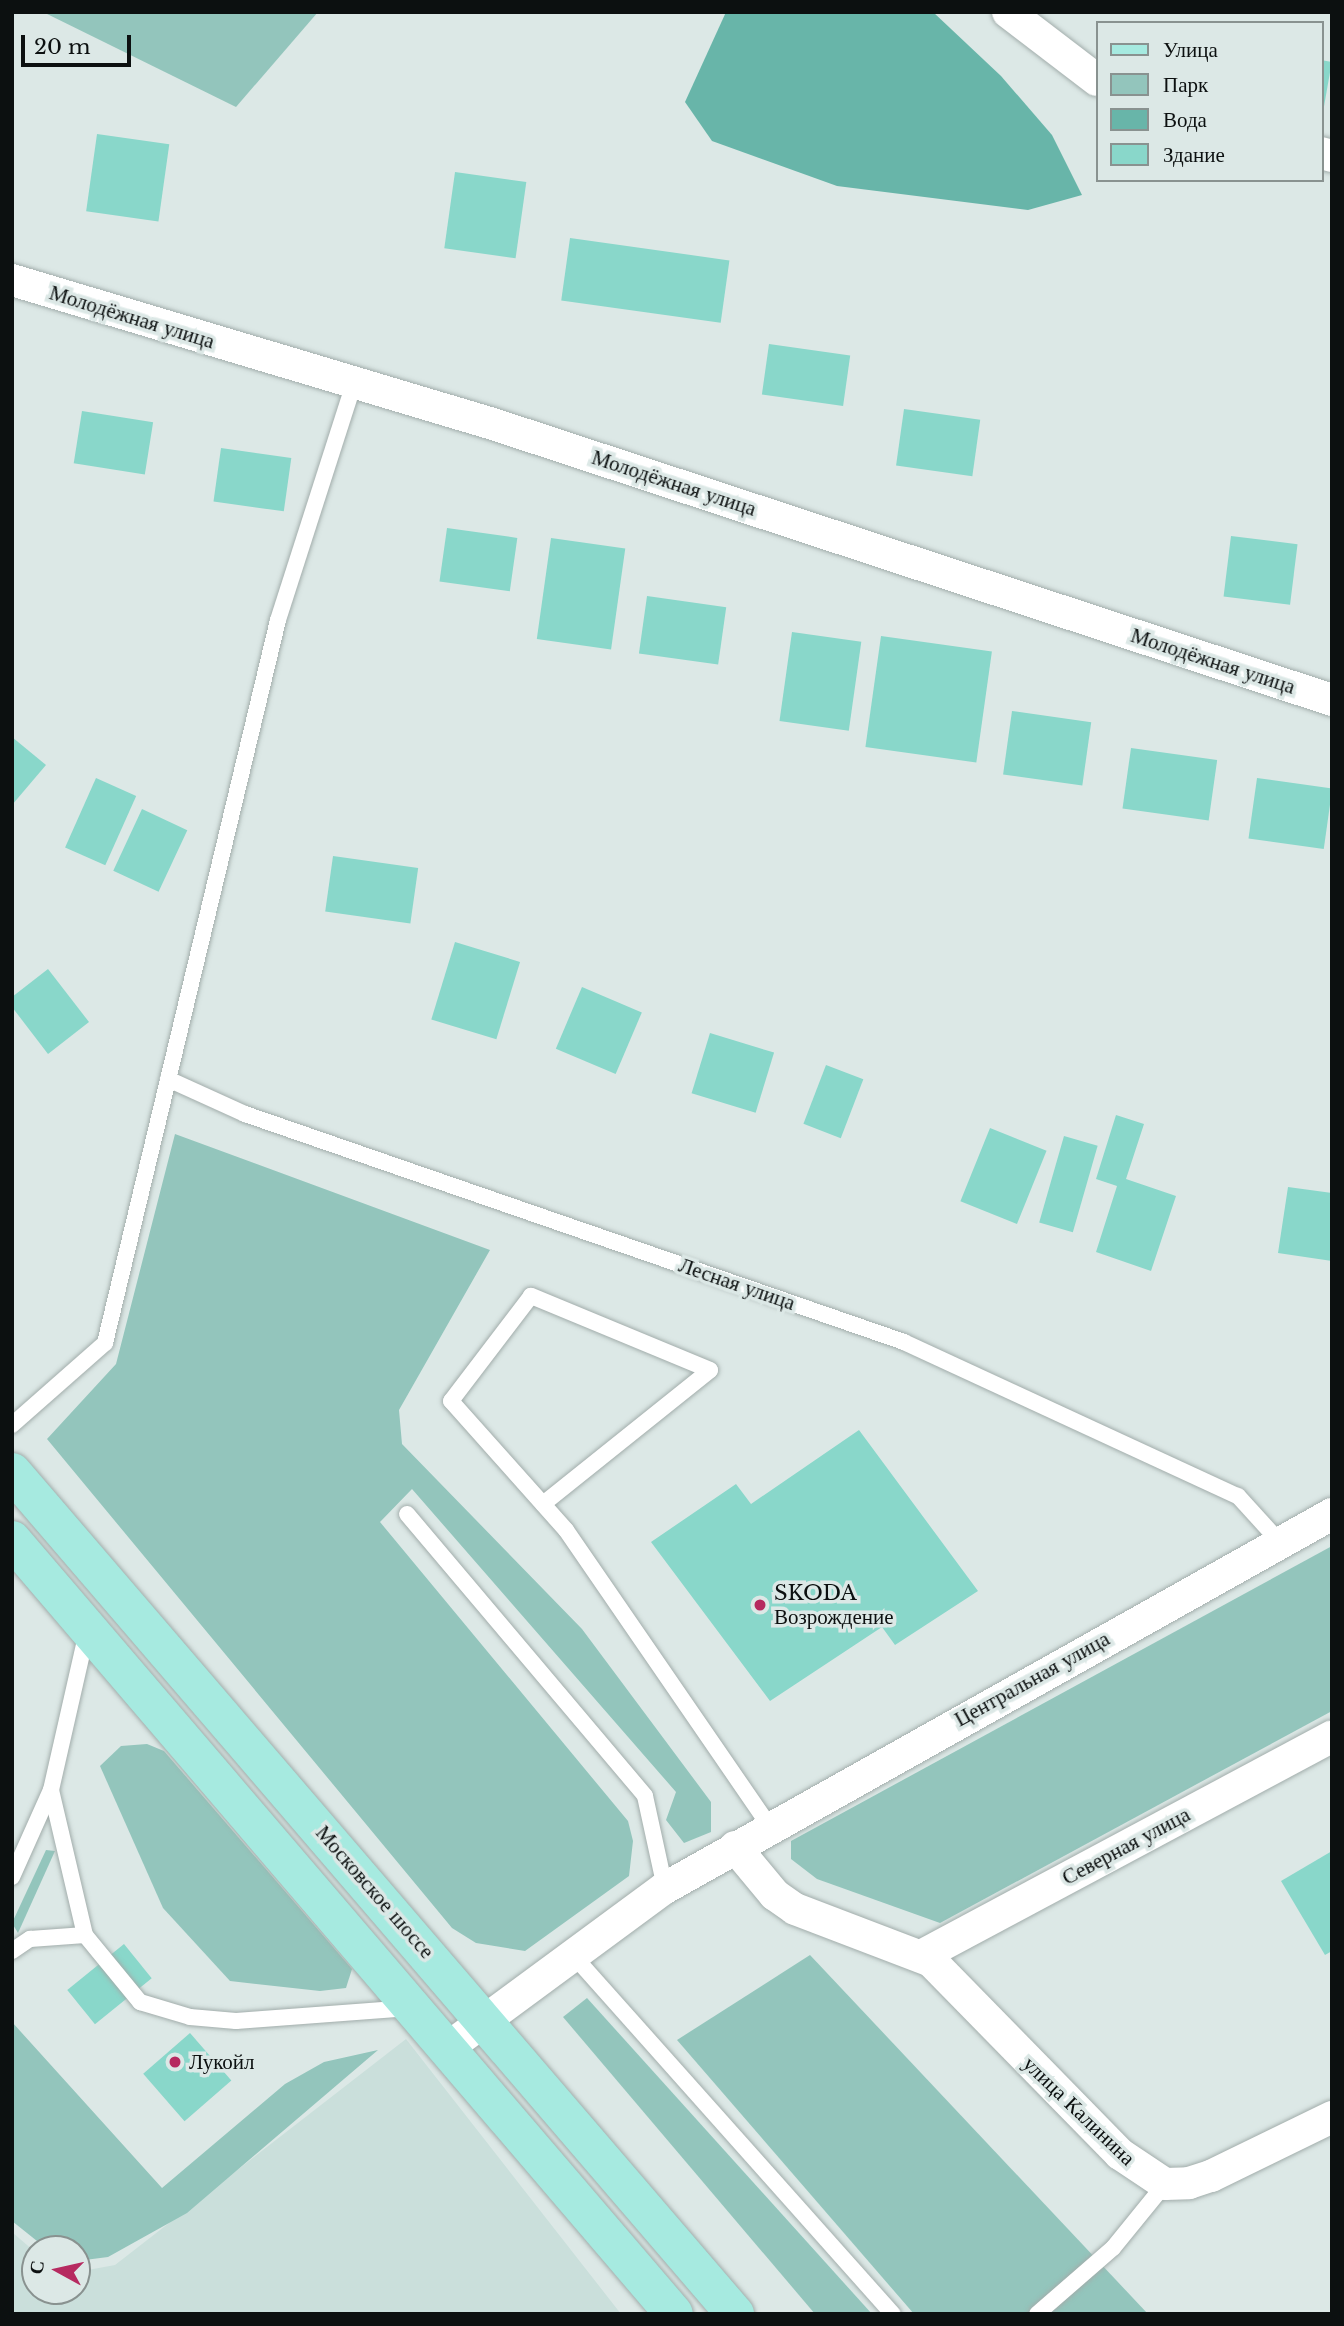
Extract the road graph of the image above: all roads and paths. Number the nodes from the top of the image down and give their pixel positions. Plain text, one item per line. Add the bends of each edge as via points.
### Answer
1 (1008, 12) edge
2 (1096, 79) edge
3 (12, 280) edge
4 (354, 383) junction
5 (1332, 700) edge
6 (167, 1079) junction
7 (12, 1425) edge
8 (12, 1472) edge
9 (543, 1504) junction
10 (407, 1514) dead end
11 (1332, 1514) edge
12 (12, 1540) edge
13 (1279, 1541) junction
14 (87, 1629) junction
15 (1332, 1737) edge
16 (51, 1790) junction
17 (770, 1826) junction
18 (735, 1847) junction
19 (12, 1877) edge
20 (664, 1888) junction
21 (85, 1935) junction
22 (12, 1951) edge
23 (572, 1954) junction
24 (926, 1959) junction
25 (416, 2008) junction
26 (484, 2017) junction
27 (449, 2047) junction
28 (1332, 2117) edge
29 (1165, 2184) junction
30 (674, 2314) edge
31 (734, 2314) edge
32 (893, 2314) edge
33 (1037, 2314) edge

1 - 2 street
3 - 4 street, Молодёжная улица
4 - 5 street, Молодёжная улица via 506,428
4 - 6 lane via 278,620
6 - 7 lane via 104,1343
6 - 13 lane, Лесная улица via 258,1118 904,1342 1238,1496
8 - 26 main road, Московское шоссе
9 - 9 lane via 451,1401 531,1296 710,1370
9 - 17 lane via 566,1530
10 - 20 lane via 645,1796
11 - 13 street, Центральная улица
12 - 14 main road
13 - 17 street, Центральная улица
14 - 16 lane
14 - 25 main road
15 - 24 street, Северная улица
16 - 19 lane
16 - 21 lane
17 - 18 street, Центральная улица
18 - 20 street, Центральная улица
18 - 24 street via 775,1895 795,1909
20 - 23 street, Центральная улица
21 - 22 lane via 30,1939
21 - 25 lane via 140,2002 190,2017 236,2021
23 - 26 street, Центральная улица
23 - 32 lane
24 - 29 street, улица Калинина via 1119,2154
25 - 27 main road
26 - 27 street, Центральная улица
26 - 31 main road, Московское шоссе
27 - 30 main road
28 - 29 street via 1211,2176
29 - 33 lane via 1113,2248

